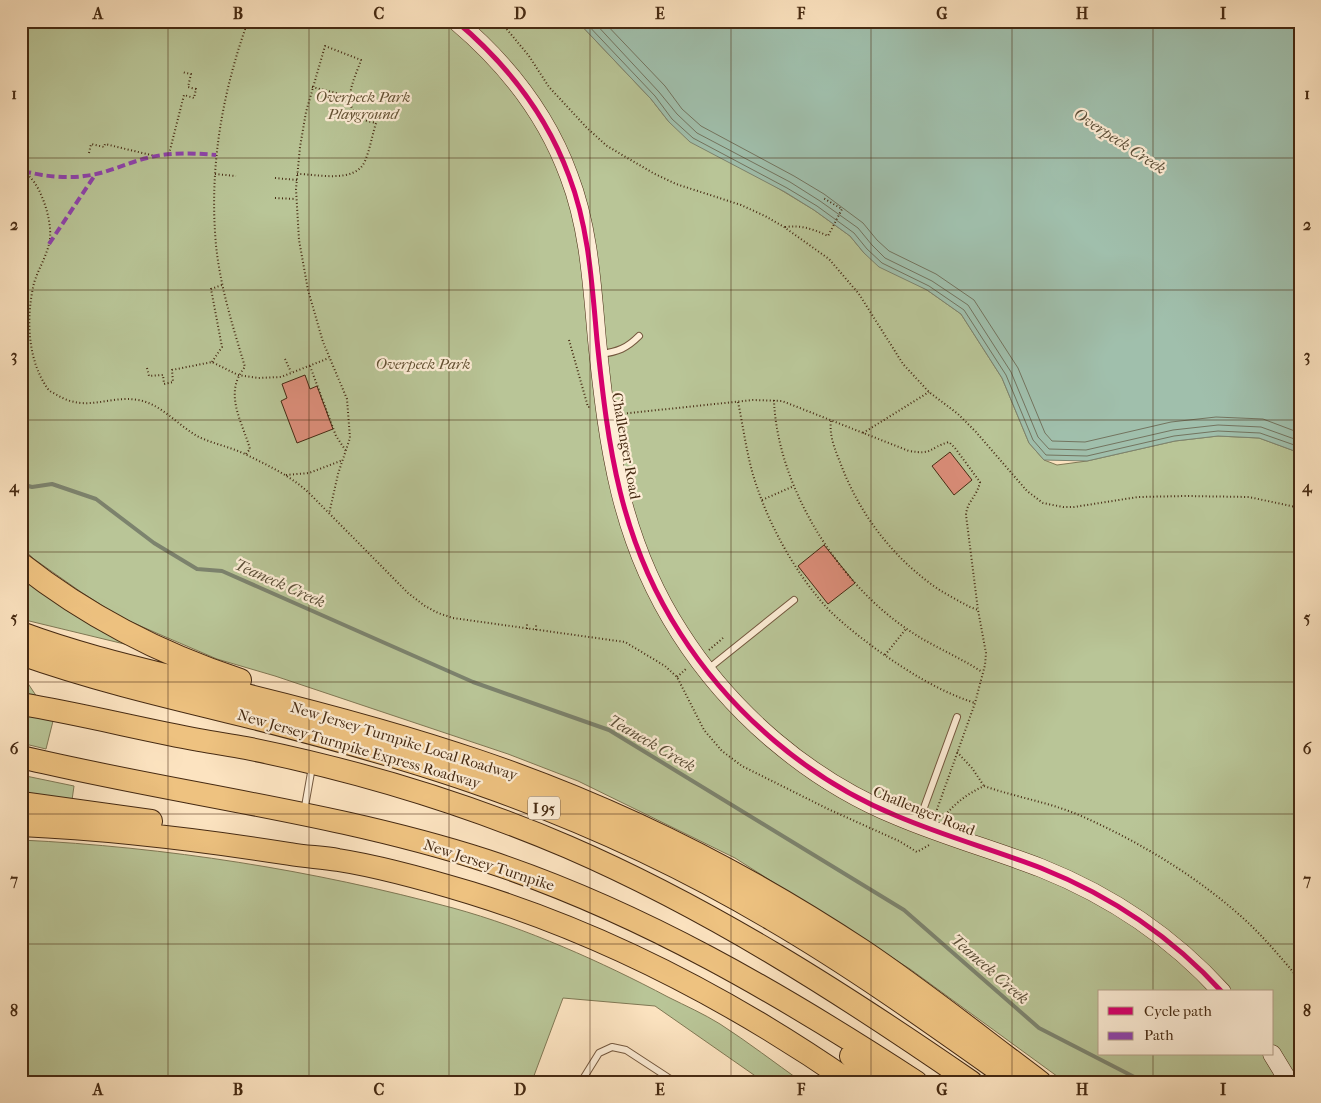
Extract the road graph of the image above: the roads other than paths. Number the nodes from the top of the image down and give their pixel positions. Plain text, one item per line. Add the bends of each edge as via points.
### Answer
1 (456, 21) edge
2 (639, 336) dead end
3 (599, 354) junction
4 (21, 564) edge
5 (794, 600) dead end
6 (21, 633) edge
7 (21, 654) edge
8 (707, 670) junction
9 (21, 693) edge
10 (21, 704) edge
11 (333, 717) junction
12 (956, 717) dead end
13 (245, 748) junction
14 (21, 757) edge
15 (312, 764) junction
16 (21, 803) edge
17 (303, 815) junction
18 (918, 824) junction
19 (21, 825) edge
20 (338, 860) junction
21 (1220, 990) edge
22 (778, 997) junction
23 (1273, 1056) edge
24 (581, 1082) edge
25 (675, 1082) edge
26 (850, 1082) edge
27 (885, 1082) edge
28 (916, 1082) edge
29 (971, 1082) edge
30 (1015, 1082) edge
31 (1040, 1082) edge
32 (1289, 1082) edge

1 - 3 street, Challenger Road via 500,61 523,90 563,160 579,204 587,246
2 - 3 lane via 628,347
3 - 8 street, Challenger Road via 615,476 637,551 680,634
4 - 11 highway via 83,608 139,638 203,667 281,692
5 - 8 lane
6 - 11 highway, New Jersey Turnpike Local Roadway / I 95 via 111,661
7 - 30 highway, New Jersey Turnpike Express Roadway / I 95 via 119,685 407,760 484,785 585,825 690,874 774,920 884,990
8 - 18 street, Challenger Road via 762,730 789,753 857,797
9 - 13 highway via 204,731
10 - 13 highway
11 - 31 highway, New Jersey Turnpike Local Roadway / I 95 via 450,751 526,778 601,808 723,867 870,956
12 - 18 lane
13 - 15 highway
14 - 17 highway, New Jersey Turnpike
15 - 17 lane
15 - 29 highway via 489,816 639,880 791,964
16 - 20 highway via 273,841
17 - 22 highway, New Jersey Turnpike via 444,848 565,889 659,932
18 - 21 street, Challenger Road via 939,826 1112,902 1172,944
19 - 20 highway via 160,836
20 - 26 highway via 471,893 615,947 733,1007
22 - 27 highway via 829,1041
22 - 28 highway, New Jersey Turnpike
23 - 32 street
24 - 25 lane via 599,1054 612,1047 626,1050

